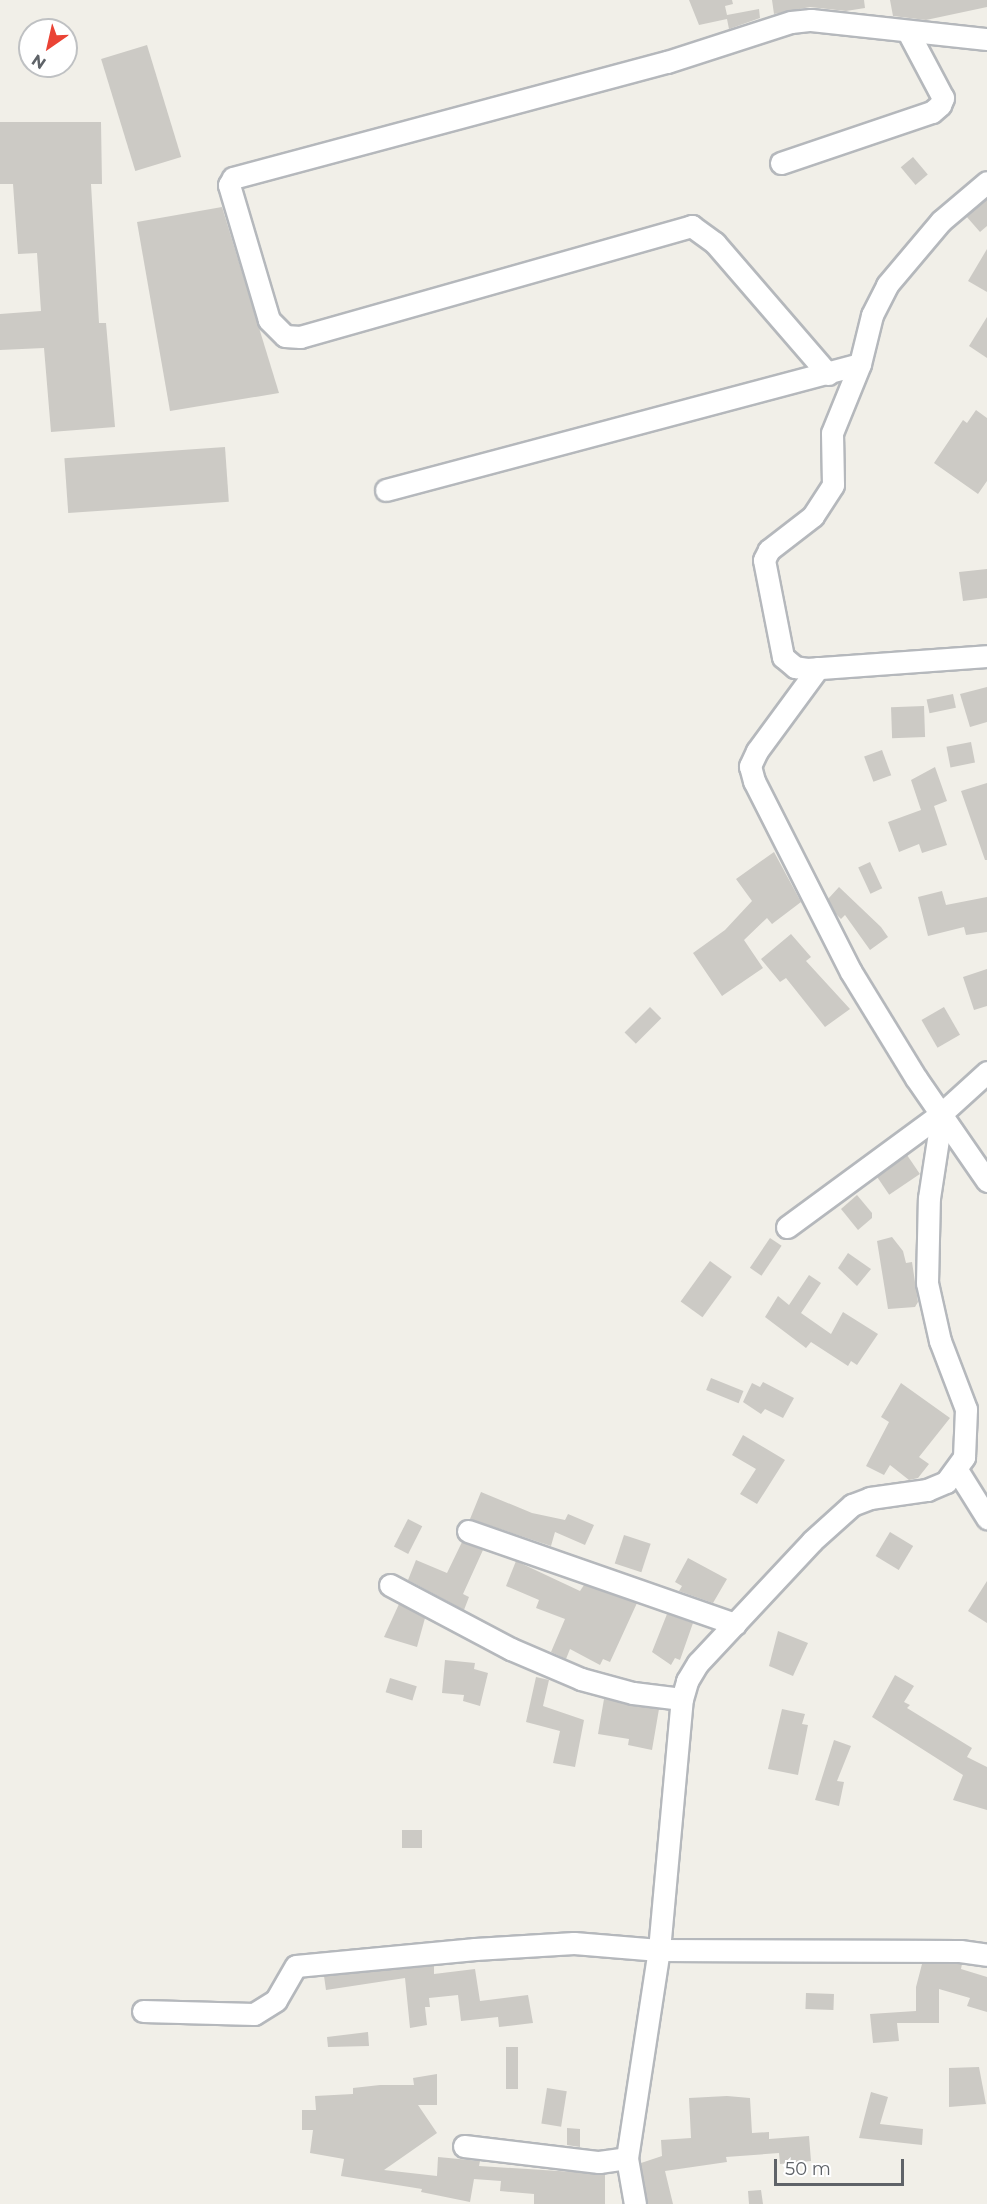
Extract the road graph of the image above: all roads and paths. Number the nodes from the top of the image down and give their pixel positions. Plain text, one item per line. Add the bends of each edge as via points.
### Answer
1 (908, 32) junction
2 (987, 39) edge
3 (781, 163) dead end
4 (987, 182) edge
5 (860, 364) junction
6 (828, 374) junction
7 (386, 490) dead end
8 (987, 656) edge
9 (818, 668) junction
10 (987, 1072) edge
11 (942, 1113) junction
12 (987, 1181) edge
13 (787, 1227) dead end
14 (957, 1470) junction
15 (987, 1518) edge
16 (468, 1531) dead end
17 (390, 1585) dead end
18 (735, 1624) junction
19 (682, 1699) junction
20 (658, 1950) junction
21 (987, 1955) edge
22 (143, 2011) dead end
23 (464, 2146) dead end
24 (627, 2158) junction
25 (635, 2204) edge

1 - 2 street
1 - 3 street via 943,98 940,105 932,112
1 - 6 street via 810,20 791,22 667,62 234,178 229,185 269,320 285,336 300,337 692,226 715,243
4 - 5 street via 940,221 887,285 872,315
5 - 6 street
5 - 9 street via 832,434 833,485 813,516 769,550 764,560 783,657 795,666
6 - 7 street
8 - 9 street
9 - 11 street via 750,766 851,972
10 - 11 street
11 - 12 street
11 - 13 street
11 - 14 street via 929,1198 927,1283 940,1341 966,1409 964,1456
14 - 15 street
14 - 18 street via 946,1482 927,1490 870,1498 852,1505
16 - 18 street
17 - 19 street via 511,1649 581,1679 633,1693
18 - 19 street via 698,1664
19 - 20 street
20 - 21 street via 960,1951
20 - 22 street via 574,1943 296,1966 276,2000 254,2014
20 - 24 street
23 - 24 street via 599,2162
24 - 25 street

